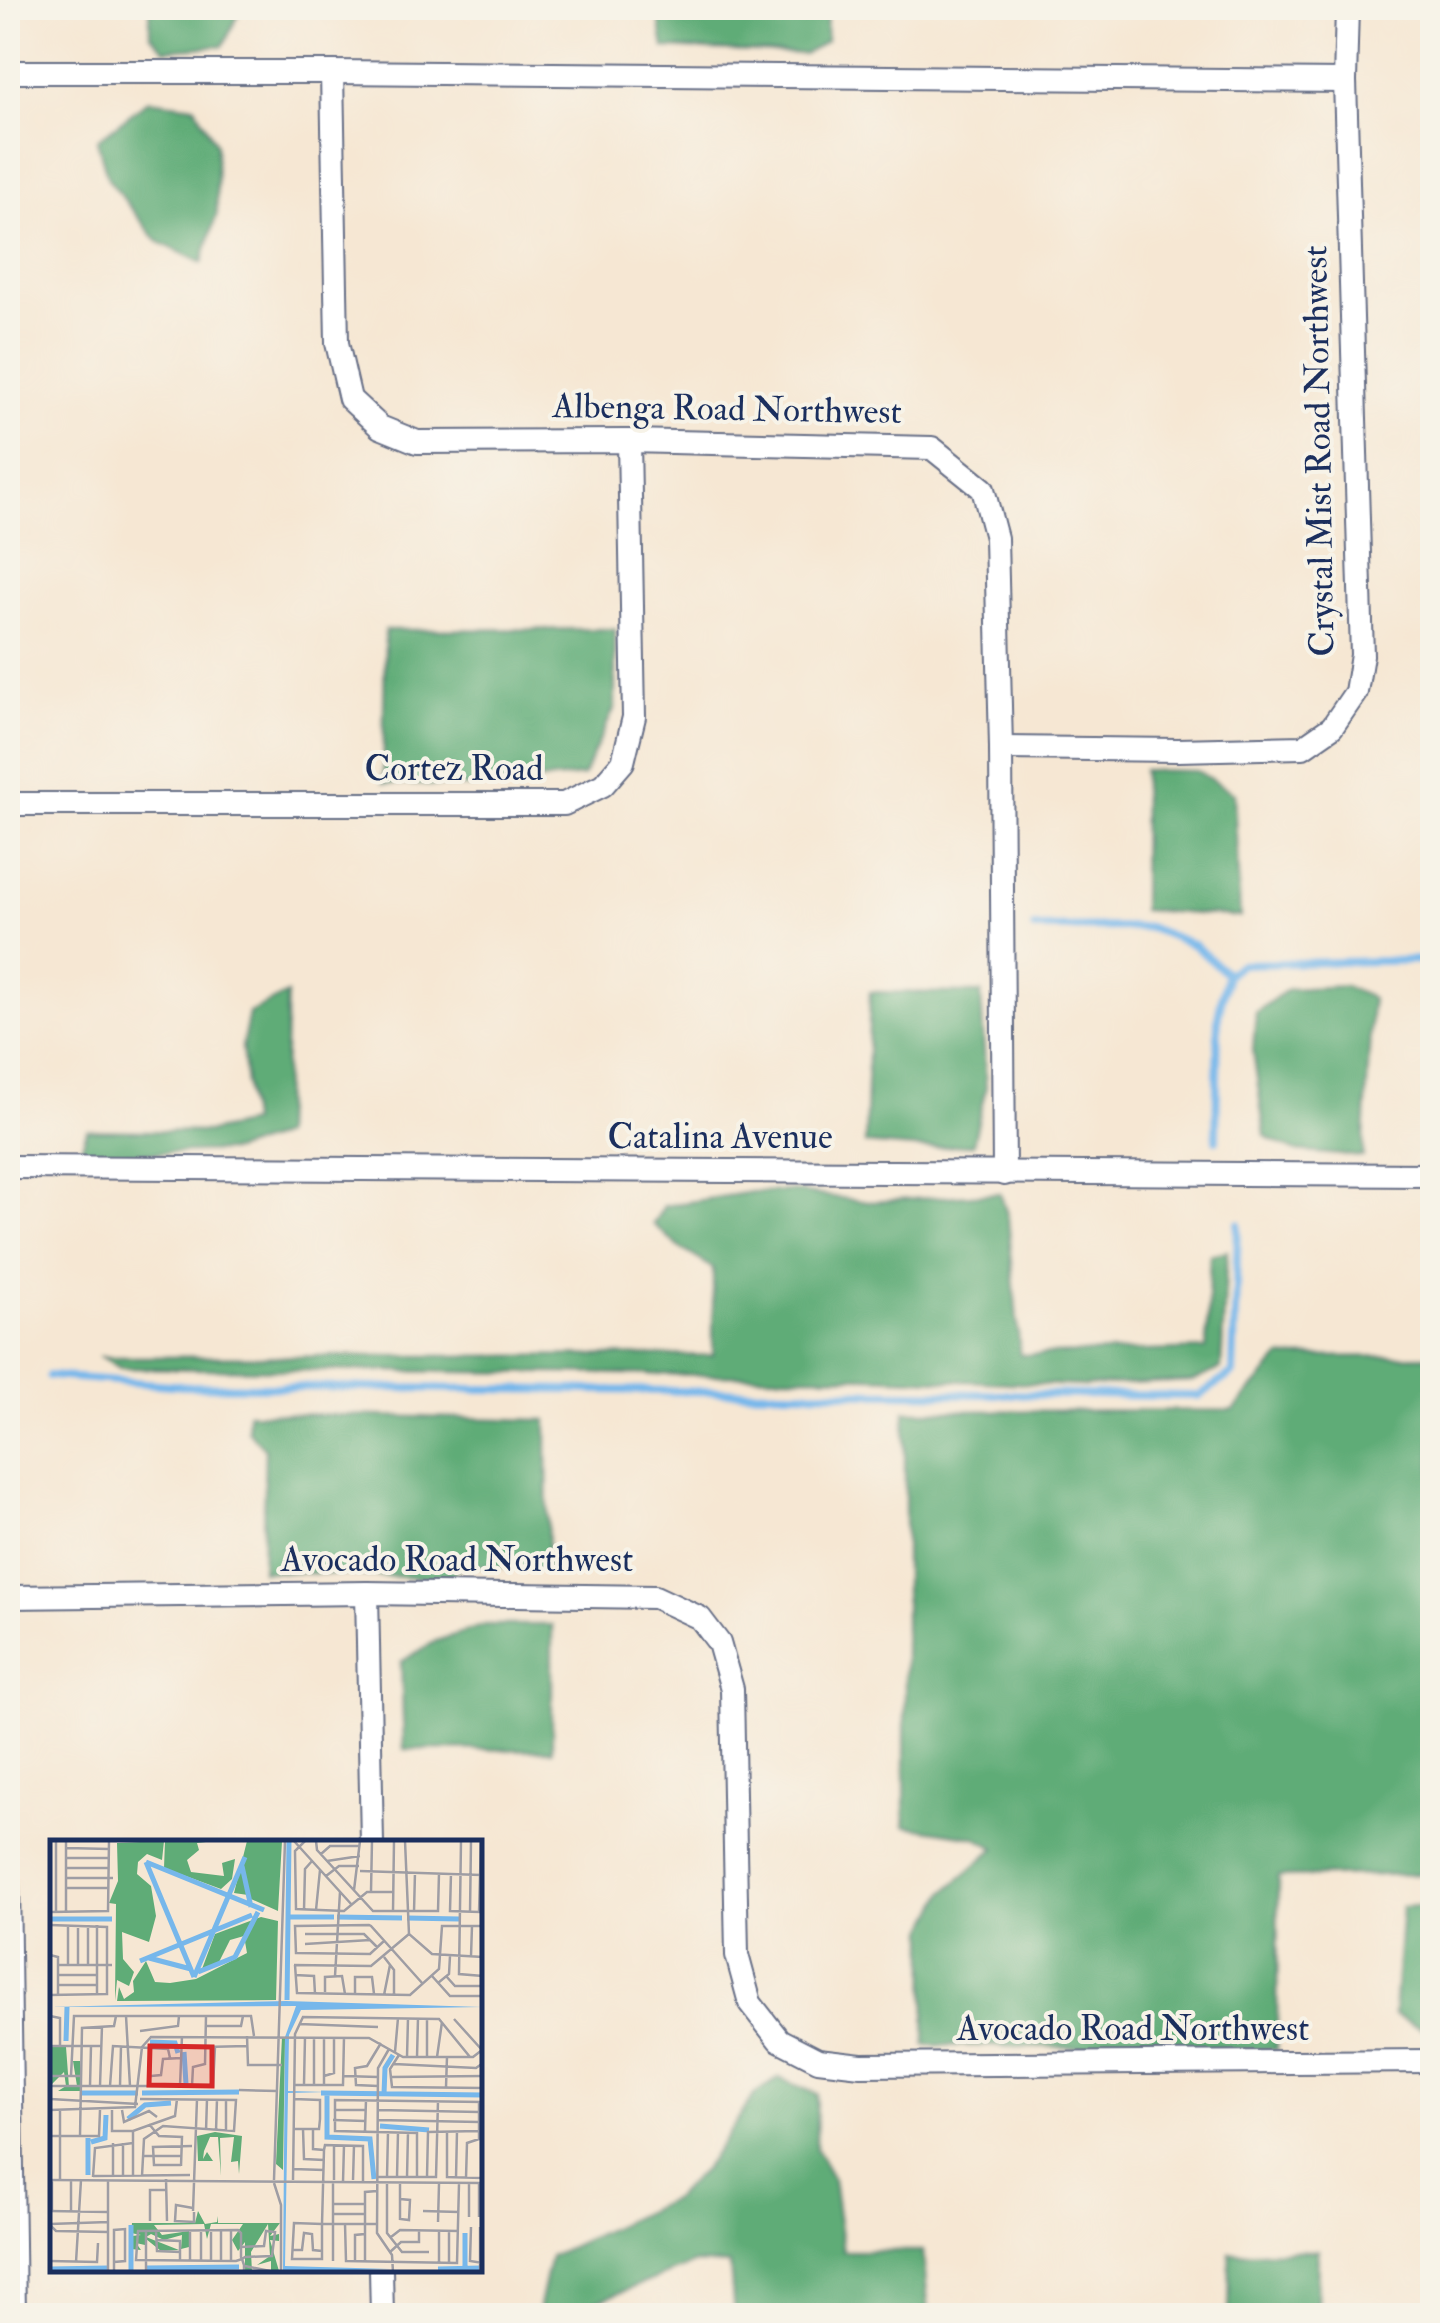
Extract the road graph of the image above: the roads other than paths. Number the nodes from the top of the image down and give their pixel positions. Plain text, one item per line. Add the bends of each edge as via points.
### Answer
1 (1347, 8) edge
2 (8, 72) edge
3 (332, 72) junction
4 (1345, 81) junction
5 (629, 441) junction
6 (1001, 748) junction
7 (8, 804) edge
8 (8, 1167) edge
9 (1004, 1174) junction
10 (1432, 1175) edge
11 (367, 1594) junction
12 (8, 1596) edge
13 (372, 1840) edge
14 (8, 1878) edge
15 (1432, 2062) edge
16 (380, 2273) edge
17 (14, 2316) edge
18 (382, 2316) edge

1 - 4 street, Crystal Mist Road Northwest
2 - 3 street
3 - 4 street
3 - 5 street, Albenga Road Northwest via 337,344 350,399 380,428 417,442
4 - 6 street, Crystal Mist Road Northwest via 1362,655 1356,692 1332,727 1303,747
5 - 6 street, Albenga Road Northwest via 932,448 983,489 996,538
5 - 7 street, Cortez Road via 634,716 622,762 603,784 564,804
6 - 9 street, Albenga Road Northwest
8 - 9 street, Catalina Avenue
9 - 10 street, Catalina Avenue
11 - 12 street, Avocado Road Northwest
11 - 13 street
11 - 15 street, Avocado Road Northwest via 655,1596 700,1618 719,1643 732,1689 737,1955 750,2004 779,2040 818,2060 862,2066
14 - 17 street
16 - 18 street

